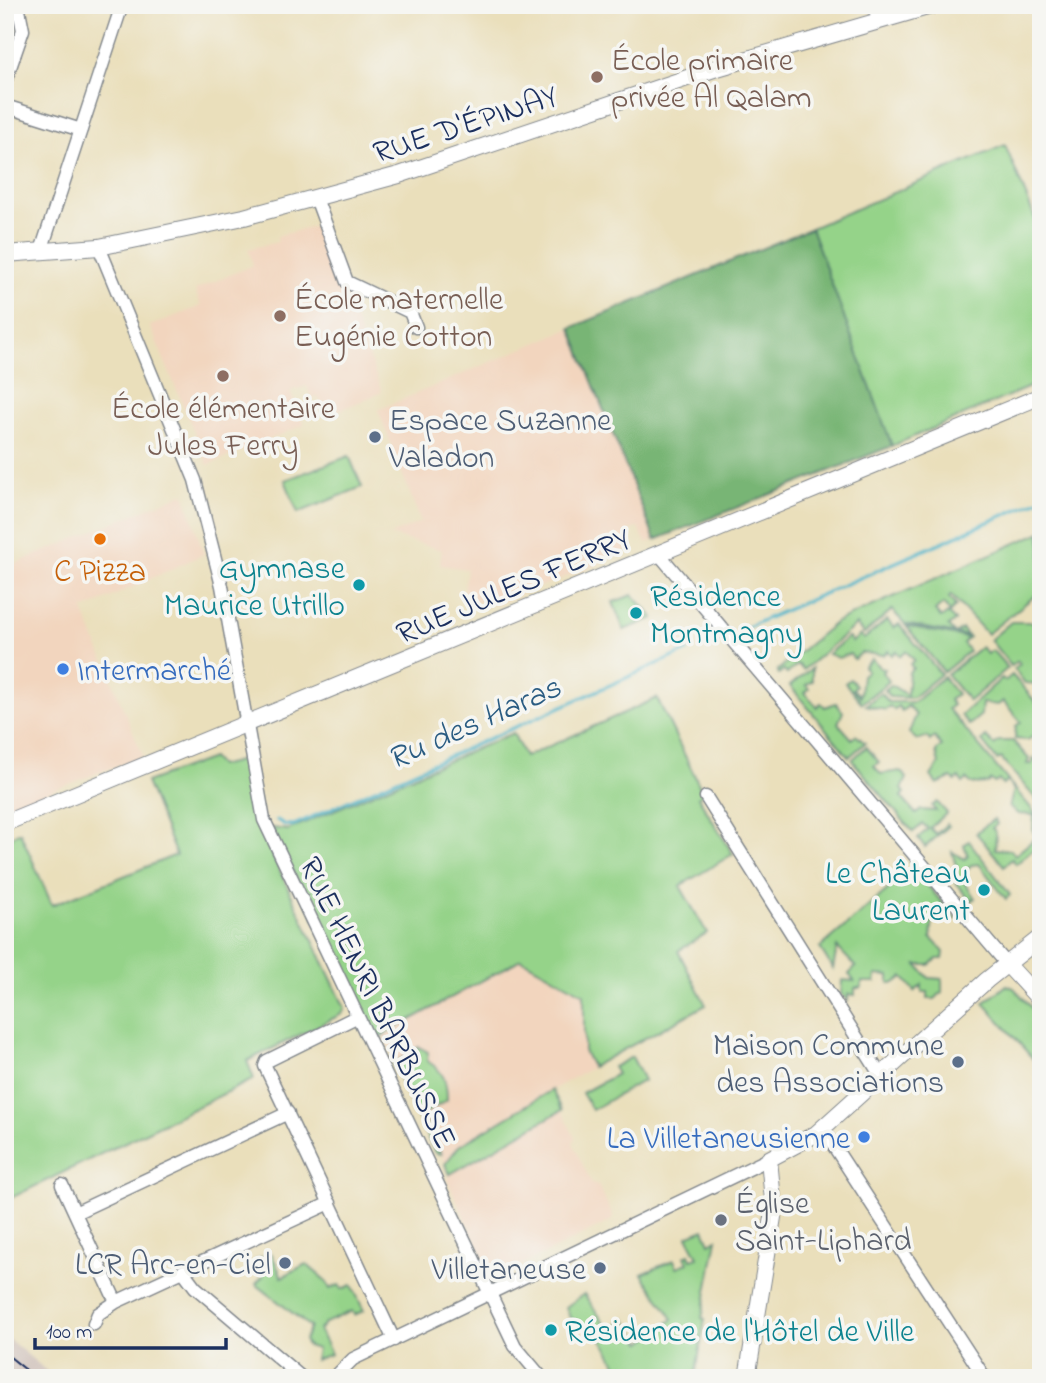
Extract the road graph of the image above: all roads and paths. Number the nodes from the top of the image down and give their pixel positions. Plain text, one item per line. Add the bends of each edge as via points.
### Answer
1 (18, 5) edge
2 (122, 5) edge
3 (934, 5) edge
4 (876, 13) edge
5 (5, 82) edge
6 (5, 106) edge
7 (80, 130) junction
8 (316, 198) junction
9 (99, 247) junction
10 (41, 251) junction
11 (5, 254) edge
12 (416, 327) dead end
13 (1041, 396) edge
14 (659, 554) junction
15 (246, 724) junction
16 (706, 797) dead end
17 (5, 823) edge
18 (1041, 937) edge
19 (1006, 963) junction
20 (1041, 1001) edge
21 (356, 1017) junction
22 (881, 1076) junction
23 (288, 1113) junction
24 (822, 1128) junction
25 (769, 1159) junction
26 (62, 1185) dead end
27 (330, 1203) junction
28 (75, 1213) junction
29 (183, 1271) junction
30 (490, 1293) junction
31 (116, 1302) junction
32 (94, 1324) dead end
33 (394, 1340) junction
34 (302, 1378) edge
35 (334, 1378) edge
36 (542, 1378) edge
37 (747, 1378) edge
38 (985, 1378) edge

1 - 5 street via 23,30
2 - 7 street
3 - 4 street, RUE D'ÉPINAY
4 - 8 street, RUE D'ÉPINAY via 508,140
6 - 7 street
7 - 10 street
8 - 9 street, RUE D'ÉPINAY via 180,233
8 - 12 street via 348,282 410,312
9 - 10 street, RUE D'ÉPINAY
9 - 15 street, RUE HENRI BARBUSSE via 195,480 222,586
10 - 11 street, RUE D'ÉPINAY
13 - 14 street, RUE JULES FERRY
14 - 15 street, RUE JULES FERRY
14 - 19 street
15 - 17 street, RUE JULES FERRY
15 - 21 street, RUE HENRI BARBUSSE via 264,821
16 - 22 street
18 - 19 street
19 - 20 street
19 - 22 street
21 - 23 street via 267,1061 265,1066
21 - 30 street, RUE HENRI BARBUSSE
22 - 24 street
23 - 27 street
23 - 28 street
24 - 25 street
24 - 38 street
25 - 30 street
25 - 37 street via 775,1206
26 - 28 street
27 - 29 street
27 - 33 street
28 - 31 street
29 - 31 street
29 - 34 street via 195,1287
30 - 33 street
30 - 36 street, RUE HENRI BARBUSSE via 519,1354
31 - 32 street via 98,1314
33 - 35 street via 348,1362

